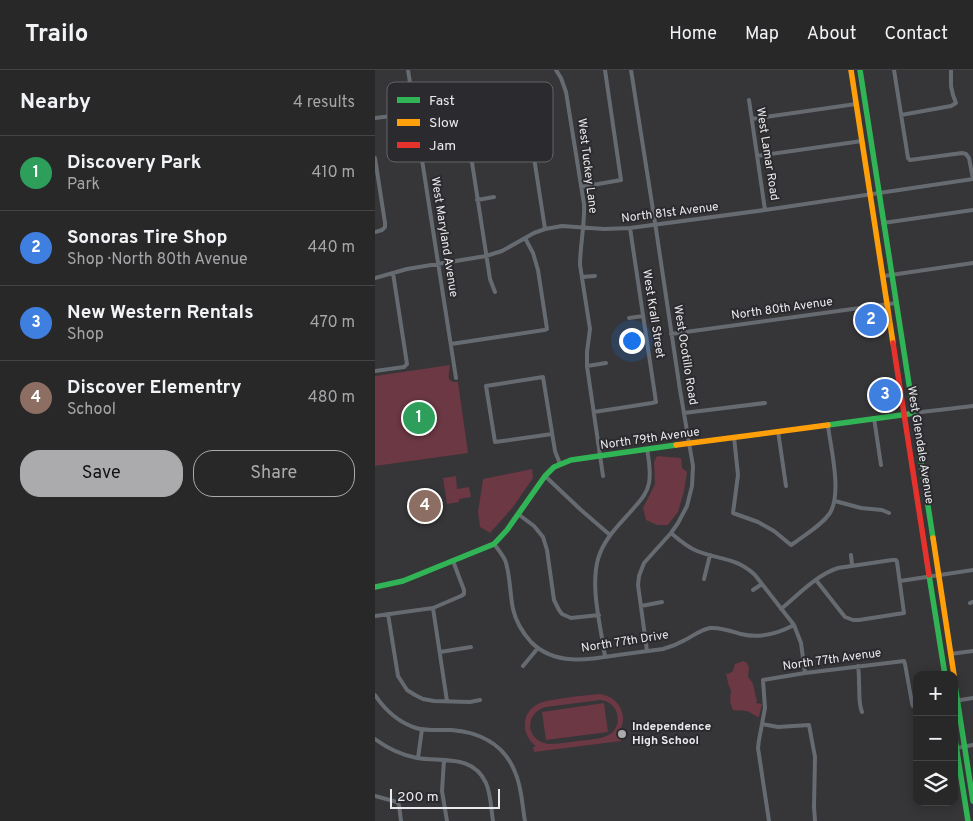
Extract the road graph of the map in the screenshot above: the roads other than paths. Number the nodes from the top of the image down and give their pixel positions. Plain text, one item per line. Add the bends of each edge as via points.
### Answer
1 (556, 70) edge
2 (605, 70) edge
3 (631, 70) edge
4 (851, 70) edge
5 (858, 70) edge
6 (894, 70) edge
7 (951, 70) edge
8 (749, 100) dead end
9 (857, 104) junction
10 (901, 115) junction
11 (752, 119) junction
12 (862, 141) junction
13 (757, 156) junction
14 (375, 158) edge
15 (422, 162) edge
16 (472, 162) edge
17 (535, 162) edge
18 (973, 179) edge
19 (581, 187) junction
20 (879, 194) junction
21 (871, 195) junction
22 (494, 197) dead end
23 (477, 200) junction
24 (765, 210) junction
25 (973, 210) edge
26 (883, 224) junction
27 (656, 225) junction
28 (583, 228) junction
29 (630, 228) junction
30 (545, 229) junction
31 (375, 232) edge
32 (525, 238) junction
33 (486, 256) junction
34 (973, 262) edge
35 (438, 264) junction
36 (393, 273) junction
37 (892, 275) junction
38 (595, 276) dead end
39 (883, 276) junction
40 (582, 277) junction
41 (375, 278) edge
42 (495, 292) dead end
43 (896, 303) junction
44 (888, 304) junction
45 (643, 316) junction
46 (629, 318) dead end
47 (671, 334) junction
48 (451, 344) junction
49 (606, 363) dead end
50 (587, 366) junction
51 (375, 371) edge
52 (456, 378) dead end
53 (765, 403) dead end
54 (973, 406) edge
55 (594, 412) junction
56 (684, 413) junction
57 (913, 413) junction
58 (905, 414) junction
59 (874, 418) junction
60 (828, 426) junction
61 (778, 431) junction
62 (552, 434) junction
63 (734, 437) junction
64 (690, 444) junction
65 (647, 449) junction
66 (600, 455) junction
67 (560, 464) junction
68 (881, 465) dead end
69 (545, 476) junction
70 (603, 476) dead end
71 (786, 486) dead end
72 (835, 501) junction
73 (889, 513) dead end
74 (518, 514) junction
75 (671, 533) junction
76 (610, 535) junction
77 (494, 544) junction
78 (710, 555) junction
79 (851, 555) dead end
80 (453, 561) junction
81 (852, 565) junction
82 (973, 570) edge
83 (938, 575) junction
84 (930, 576) junction
85 (704, 579) dead end
86 (816, 580) junction
87 (900, 581) junction
88 (762, 584) junction
89 (375, 587) edge
90 (753, 590) dead end
91 (662, 602) dead end
92 (641, 606) junction
93 (433, 608) junction
94 (781, 609) junction
95 (388, 614) junction
96 (599, 615) junction
97 (375, 616) edge
98 (845, 617) junction
99 (843, 622) dead end
100 (793, 625) junction
101 (690, 638) junction
102 (694, 642) dead end
103 (471, 647) dead end
104 (537, 648) junction
105 (647, 651) junction
106 (973, 651) edge
107 (440, 652) junction
108 (951, 654) junction
109 (605, 657) junction
110 (523, 666) dead end
111 (858, 666) junction
112 (944, 671) edge
113 (953, 671) edge
114 (805, 673) junction
115 (375, 694) edge
116 (913, 698) edge
117 (973, 698) edge
118 (480, 700) dead end
119 (447, 701) junction
120 (958, 701) edge
121 (958, 711) edge
122 (862, 712) dead end
123 (762, 724) junction
124 (422, 729) junction
125 (375, 739) edge
126 (973, 745) edge
127 (965, 746) junction
128 (958, 748) edge
129 (958, 755) edge
130 (418, 758) junction
131 (444, 760) junction
132 (375, 796) edge
133 (973, 801) edge
134 (401, 821) edge
135 (447, 821) edge
136 (493, 821) edge
137 (525, 821) edge
138 (769, 821) edge
139 (815, 821) edge
140 (968, 821) edge

1 - 19 street, West Tuckey Lane via 566,92
2 - 19 street via 621,180
3 - 27 street, West Ocotillo Road
4 - 9 main road, West Glendale Avenue
5 - 20 main road, West Glendale Avenue
6 - 10 street
7 - 10 street via 956,103
8 - 11 street, West Lamar Road
9 - 11 street
9 - 12 main road, West Glendale Avenue
10 - 18 street via 910,160 966,154
11 - 13 street, West Lamar Road
12 - 13 street
12 - 21 main road, West Glendale Avenue
13 - 24 street, West Lamar Road
14 - 31 street via 385,223 385,227
15 - 35 street, West Maryland Avenue
16 - 23 street
17 - 30 street
18 - 20 street, North 81st Avenue
19 - 28 street, West Tuckey Lane
20 - 21 street, North 81st Avenue
20 - 26 main road, West Glendale Avenue
21 - 24 street, North 81st Avenue
21 - 39 main road, West Glendale Avenue
22 - 23 street
23 - 33 street
24 - 27 street, North 81st Avenue
25 - 26 street
26 - 37 main road, West Glendale Avenue
27 - 29 street, North 81st Avenue
27 - 47 street, West Ocotillo Road
28 - 29 street, North 81st Avenue
28 - 30 street, North 81st Avenue via 562,226
28 - 40 street, West Tuckey Lane
29 - 45 street, West Krall Street
30 - 32 street, North 81st Avenue
32 - 33 street, North 81st Avenue
32 - 48 street via 539,270 547,328
33 - 35 street, North 81st Avenue
33 - 42 street
34 - 37 street
35 - 36 street, North 81st Avenue
35 - 48 street, West Maryland Avenue
36 - 41 street, North 81st Avenue
36 - 51 street via 407,364
37 - 39 street
37 - 43 main road, West Glendale Avenue
38 - 40 street
39 - 44 main road, West Glendale Avenue
40 - 50 street, West Tuckey Lane via 589,329
43 - 44 street, North 80th Avenue
43 - 57 main road, West Glendale Avenue
44 - 47 street, North 80th Avenue
44 - 58 main road, West Glendale Avenue
45 - 46 street
45 - 55 street, West Krall Street via 656,402
47 - 56 street, West Ocotillo Road
48 - 52 street, West Maryland Avenue
49 - 50 street
50 - 55 street, West Tuckey Lane
53 - 56 street
54 - 57 street, North 79th Avenue
55 - 66 street, West Tuckey Lane
56 - 64 street, West Ocotillo Road
57 - 58 main road, North 79th Avenue
57 - 83 main road, West Glendale Avenue
58 - 59 main road, North 79th Avenue
58 - 84 main road, West Glendale Avenue
59 - 60 main road, North 79th Avenue
59 - 68 street
60 - 61 main road, North 79th Avenue
60 - 72 street
61 - 63 main road, North 79th Avenue
61 - 71 street
62 - 62 street via 543,377 486,386 495,442
62 - 67 street via 555,455
63 - 64 main road, North 79th Avenue
63 - 72 street via 738,475 733,513 774,531 791,544 826,518
64 - 65 main road, North 79th Avenue
64 - 75 street, West Ocotillo Road via 692,486 687,506
65 - 66 main road, North 79th Avenue
65 - 76 street via 650,474 647,490
66 - 67 main road, North 79th Avenue
66 - 70 street, West Tuckey Lane
67 - 69 main road, North 79th Avenue
69 - 74 main road, North 79th Avenue
69 - 76 street
72 - 73 street
74 - 77 main road, North 79th Avenue
74 - 96 street via 543,537 554,600 562,614 571,618
75 - 78 street via 687,546
75 - 92 street via 641,569 638,585
76 - 96 street via 597,567 595,584
77 - 80 main road, North 79th Avenue
77 - 104 street via 506,564 516,620
78 - 85 street
78 - 88 street via 743,565
79 - 81 street
80 - 89 main road, North 79th Avenue
80 - 93 street via 464,594
81 - 86 street via 831,570
81 - 87 street via 896,560
82 - 83 street
83 - 84 street
83 - 108 main road, West Glendale Avenue
84 - 87 street
84 - 112 main road, West Glendale Avenue
86 - 94 street
86 - 98 street
87 - 98 street via 904,613 859,620
88 - 90 street
88 - 94 street
91 - 92 street
92 - 105 street
93 - 95 street
93 - 107 street
94 - 100 street
95 - 97 street
95 - 119 street via 398,676 407,690 423,699
96 - 109 street
98 - 99 street
100 - 101 street, North 77th Drive via 765,636 717,628 701,631
100 - 114 street via 801,643
101 - 102 street
101 - 105 street, North 77th Drive via 674,646
103 - 107 street
104 - 109 street, North 77th Drive via 567,659
104 - 110 street
105 - 109 street, North 77th Drive
106 - 108 street
107 - 119 street
108 - 113 main road, West Glendale Avenue
111 - 114 street, North 77th Avenue
111 - 116 street, North 77th Avenue via 903,661
111 - 122 street
114 - 123 street, North 77th Avenue via 763,680
115 - 124 street via 394,716
117 - 120 street
118 - 119 street
121 - 127 main road
123 - 138 street via 758,748
123 - 139 street via 778,727 809,724 815,763
124 - 130 street
124 - 137 street via 470,733 498,747 516,773
125 - 130 street via 393,750
126 - 127 street
127 - 128 street
127 - 133 main road
129 - 140 main road
130 - 131 street
131 - 135 street via 442,791
131 - 136 street via 463,762 481,774 488,789
132 - 134 street via 397,802

